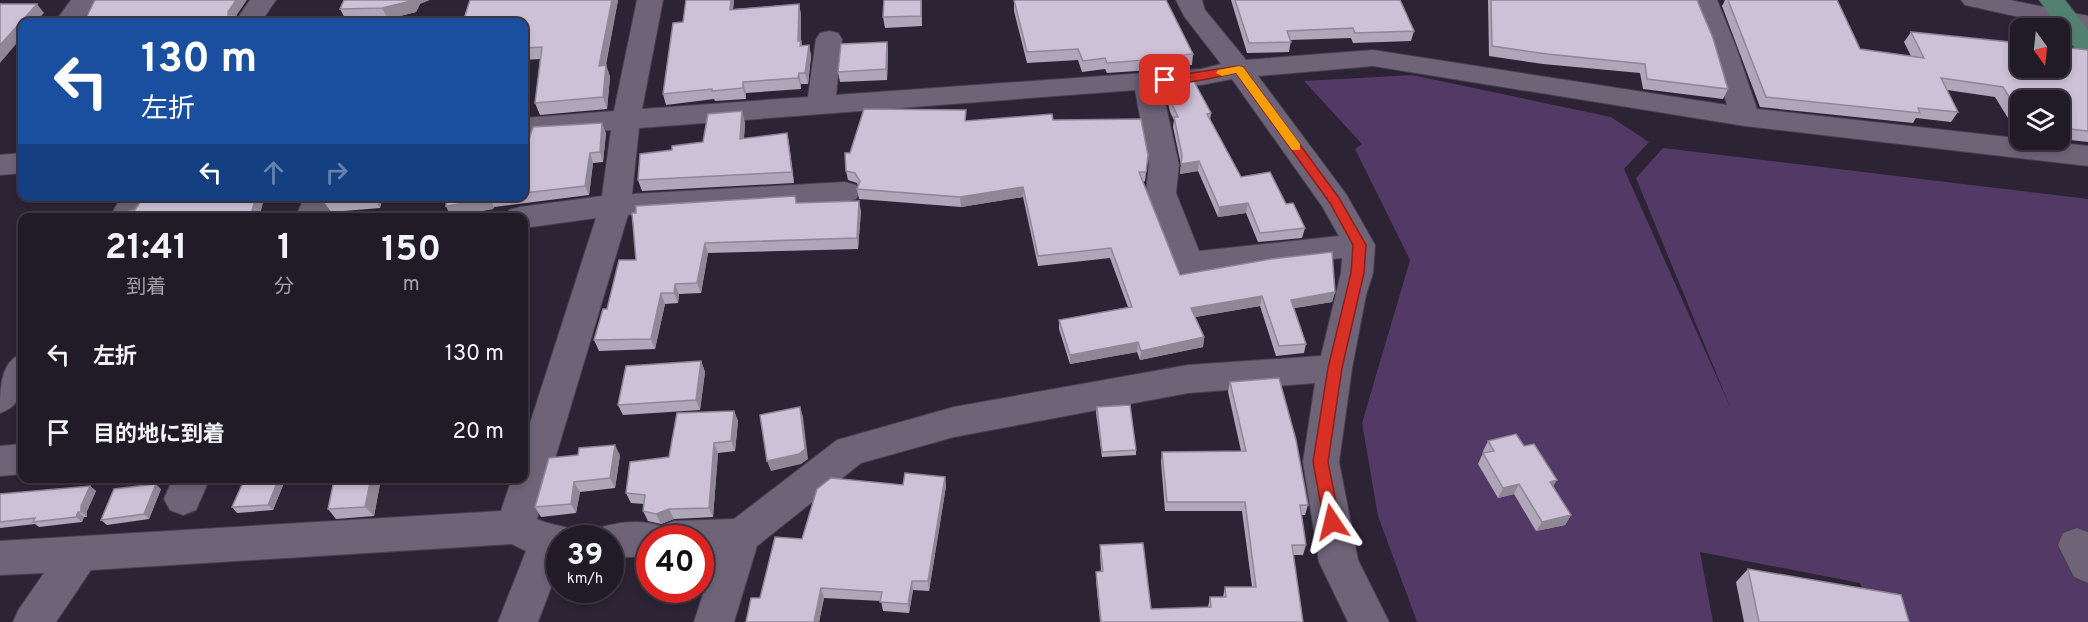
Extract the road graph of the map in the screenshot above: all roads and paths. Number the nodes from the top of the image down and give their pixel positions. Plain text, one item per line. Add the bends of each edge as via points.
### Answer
1 (84, 0) edge
2 (263, 0) edge
3 (650, 0) edge
4 (1189, 0) edge
5 (1704, 0) edge
6 (1974, 0) edge
7 (2052, 0) edge
8 (71, 18) edge
9 (251, 18) edge
10 (2078, 22) edge
11 (829, 39) dead end
12 (2088, 48) edge
13 (1239, 69) junction
14 (1147, 81) junction
15 (821, 104) junction
16 (1745, 117) junction
17 (626, 120) junction
18 (528, 127) edge
19 (2088, 156) edge
20 (18, 163) edge
21 (0, 165) edge
22 (845, 192) dead end
23 (616, 205) junction
24 (528, 217) edge
25 (1359, 245) junction
26 (1335, 368) junction
27 (18, 373) edge
28 (0, 399) edge
29 (18, 459) edge
30 (0, 461) edge
31 (741, 536) junction
32 (714, 537) edge
33 (541, 538) edge
34 (80, 553) junction
35 (0, 558) edge
36 (33, 622) edge
37 (518, 622) edge
38 (714, 622) edge
39 (1369, 622) edge

1 - 8 street
2 - 9 street
3 - 17 street
4 - 13 street via 1193,11
5 - 16 street
6 - 10 street
7 - 10 main road
10 - 12 main road
11 - 15 street
13 - 14 street via 1201,77
13 - 16 street via 1373,58
13 - 25 street via 1335,201
14 - 15 street
14 - 25 street via 1164,165 1161,193 1188,264
15 - 17 street
16 - 19 street
17 - 18 street
17 - 23 street
20 - 21 street
22 - 23 street
23 - 24 street
23 - 33 street
25 - 26 street via 1357,273
26 - 31 street via 1188,379 954,422 850,451
26 - 39 street via 1321,462 1339,562
27 - 28 street
29 - 30 street
31 - 32 street
31 - 38 street
33 - 34 street
33 - 37 street
34 - 35 street
34 - 36 street

